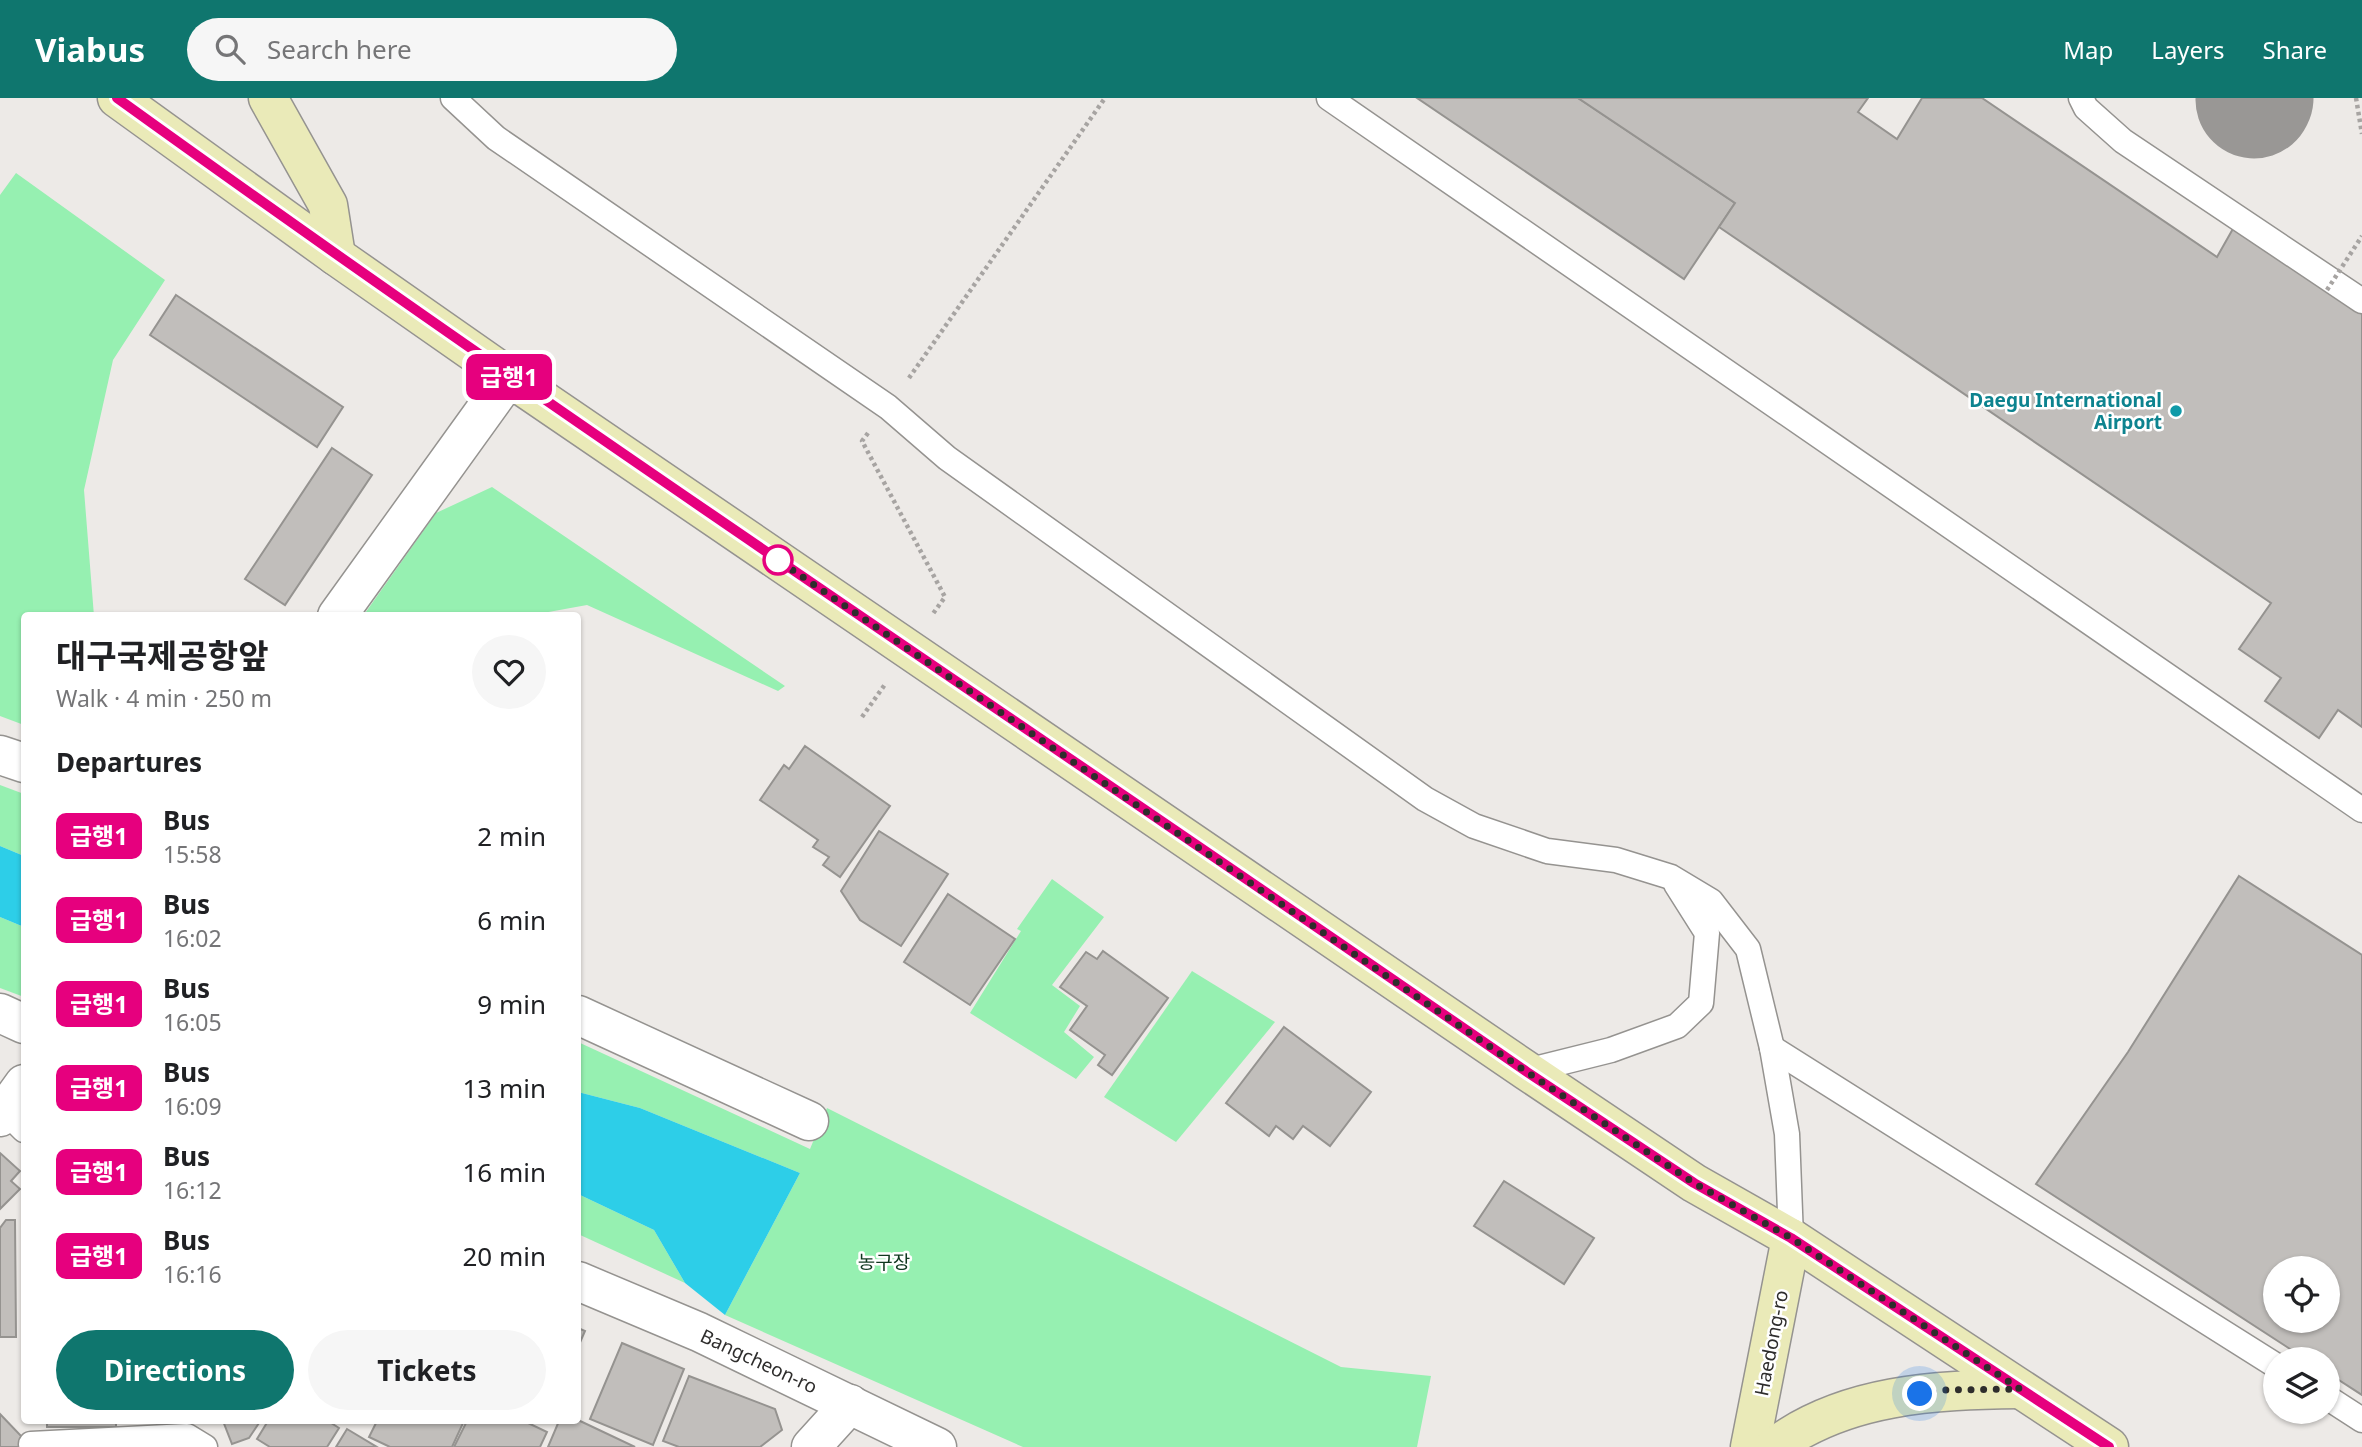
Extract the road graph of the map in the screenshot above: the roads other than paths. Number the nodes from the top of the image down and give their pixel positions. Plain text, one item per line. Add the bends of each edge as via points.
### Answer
1 (117, 98) edge
2 (268, 98) edge
3 (453, 98) edge
4 (1329, 98) edge
5 (2081, 98) edge
6 (336, 256) junction
7 (2362, 301) edge
8 (509, 377) junction
9 (340, 612) edge
10 (0, 755) edge
11 (21, 762) edge
12 (2362, 810) edge
13 (1671, 877) junction
14 (0, 1013) edge
15 (581, 1016) edge
16 (21, 1023) edge
17 (1772, 1048) junction
18 (1527, 1072) junction
19 (809, 1121) dead end
20 (1791, 1238) junction
21 (581, 1282) edge
22 (2263, 1357) edge
23 (2020, 1389) junction
24 (850, 1404) junction
25 (2340, 1406) edge
26 (2362, 1420) edge
27 (31, 1437) edge
28 (205, 1447) edge
29 (811, 1447) edge
30 (937, 1447) edge
31 (1750, 1447) edge
32 (1774, 1447) edge
33 (2109, 1447) edge

1 - 6 main road
2 - 6 main road via 328,205
3 - 13 lane via 496,138 888,407 947,458 1425,799 1474,826 1547,851 1616,860
4 - 12 lane
5 - 7 lane via 2123,141
6 - 8 main road
8 - 9 street
8 - 18 main road
10 - 11 street
13 - 17 lane via 1711,901 1748,949
13 - 18 lane via 1707,933 1701,1003 1677,1026 1611,1050
14 - 16 street
15 - 19 street
17 - 20 lane via 1787,1134
17 - 22 lane
18 - 20 main road via 1694,1183
20 - 23 main road
20 - 31 main road, Haedong-ro
21 - 24 street, Bangcheon-ro
23 - 32 main road via 1943,1390 1873,1402 1796,1431
23 - 33 main road
24 - 29 street
24 - 30 street, Bangcheon-ro
25 - 26 lane
27 - 28 lane via 187,1436

